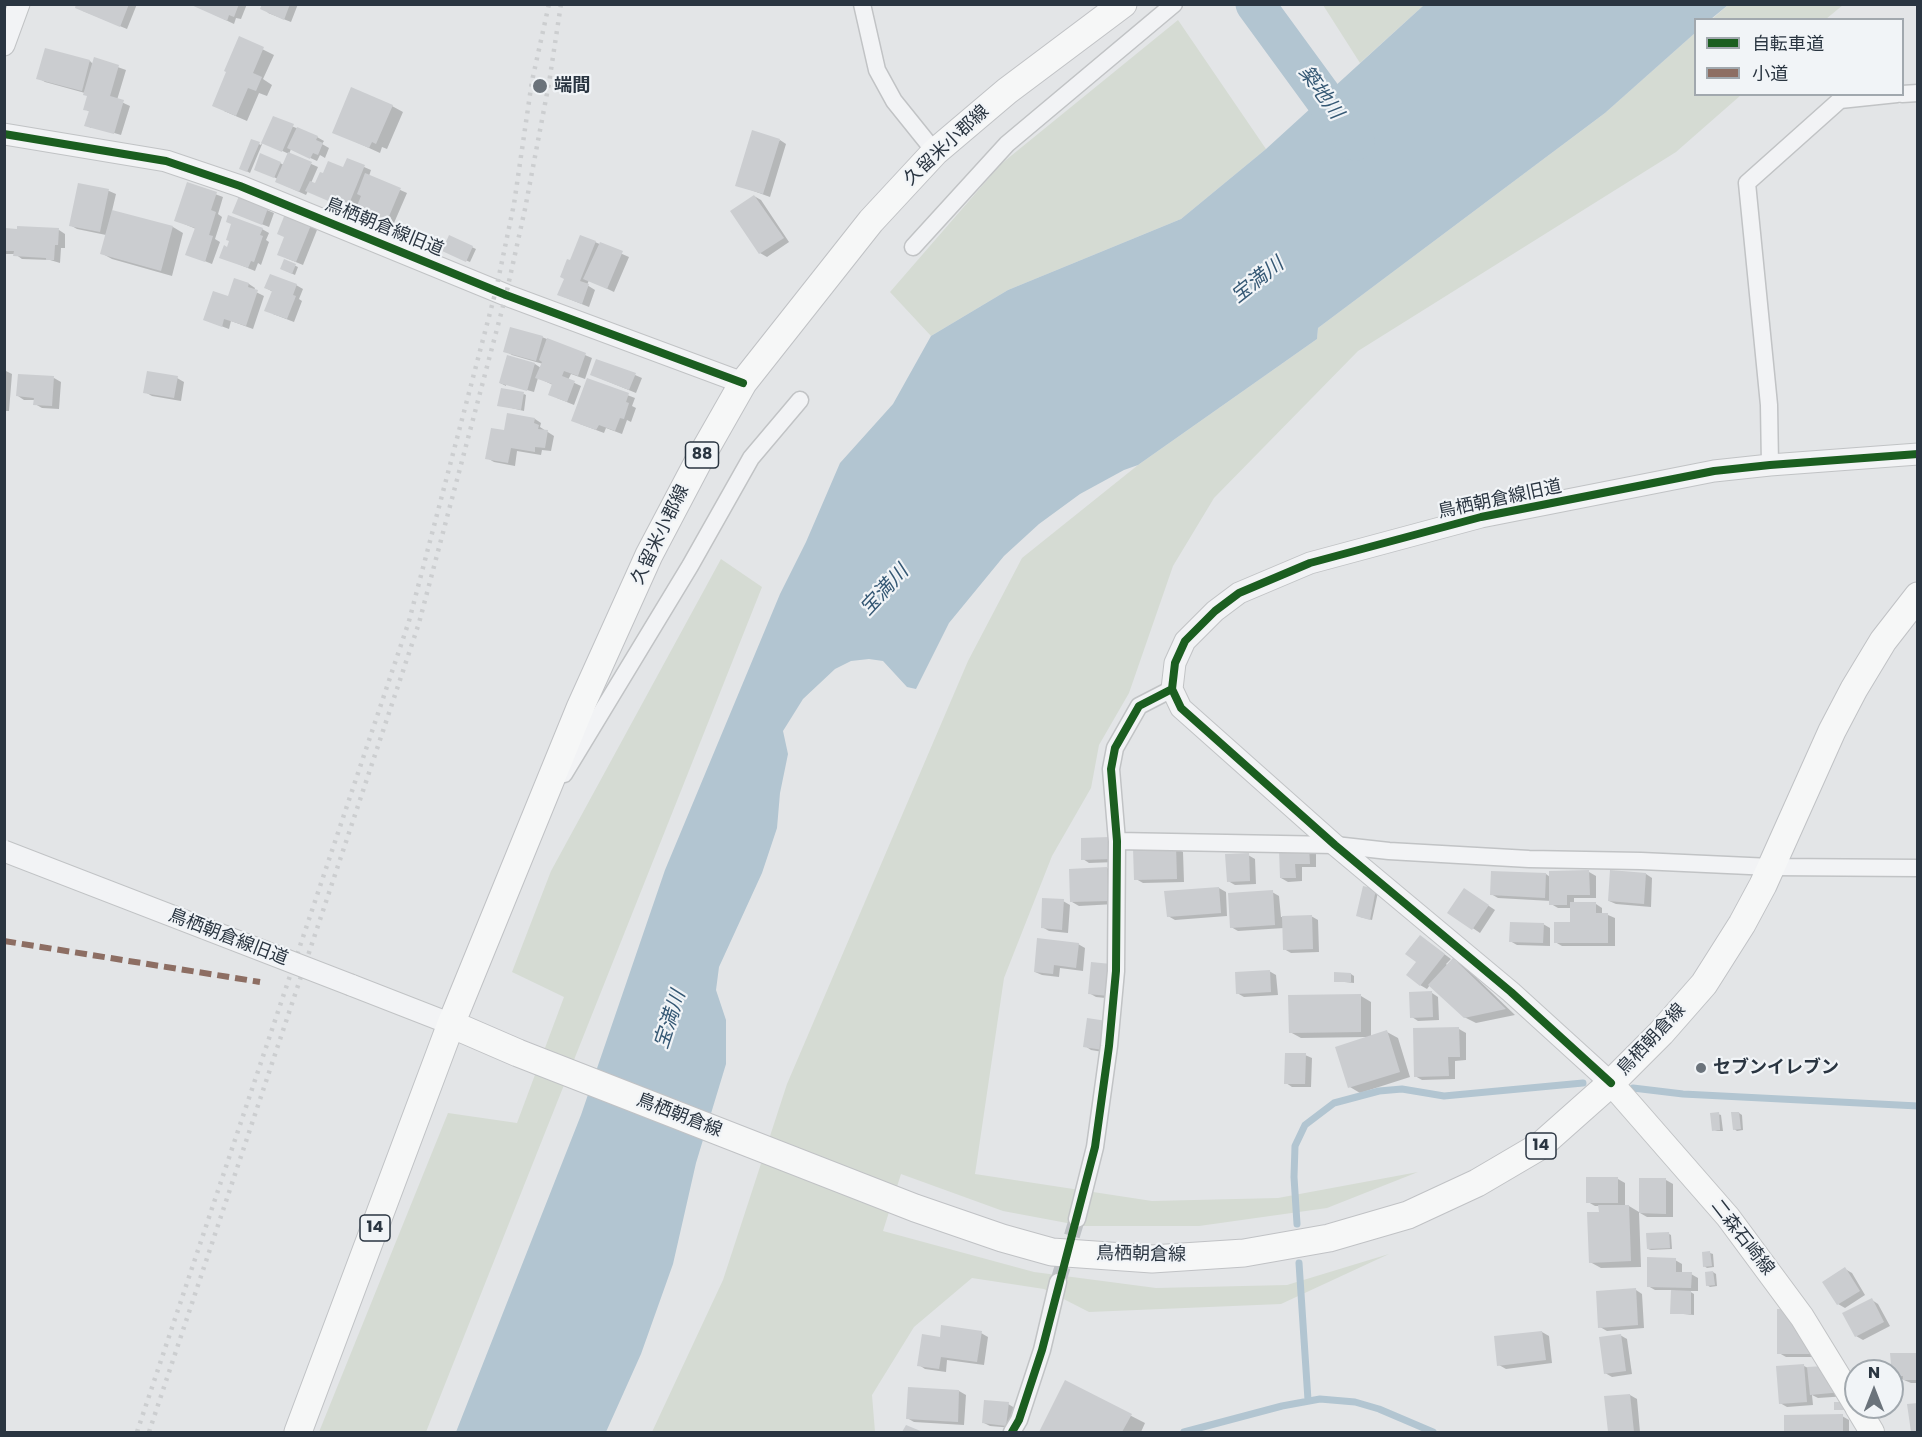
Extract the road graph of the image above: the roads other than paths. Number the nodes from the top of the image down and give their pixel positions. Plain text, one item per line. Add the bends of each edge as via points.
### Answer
1 (19, 4) edge
2 (861, 4) edge
3 (1123, 4) edge
4 (1174, 4) edge
5 (4, 45) edge
6 (1878, 96) edge
7 (4, 134) edge
8 (935, 152) junction
9 (913, 247) dead end
10 (743, 383) junction
11 (800, 400) dead end
12 (1917, 454) edge
13 (1770, 465) junction
14 (1917, 596) edge
15 (1172, 689) junction
16 (527, 836) junction
17 (1116, 841) junction
18 (1335, 845) junction
19 (4, 851) edge
20 (1771, 867) junction
21 (1917, 868) edge
22 (451, 1024) junction
23 (1611, 1083) junction
24 (1077, 1219) tunnel mouth
25 (1058, 1282) tunnel mouth
26 (1844, 1386) edge
27 (1864, 1419) edge
28 (298, 1432) edge
29 (1012, 1432) edge
30 (1872, 1432) edge

1 - 5 street
2 - 8 street via 877,70 894,101
3 - 8 main road, 久留米小郡線 / 88 via 1007,91
4 - 9 street via 1007,144
6 - 13 street via 1840,100 1747,183 1769,405
7 - 10 street, 鳥栖朝倉線旧道 via 166,161 240,186 506,295
8 - 10 main road, 久留米小郡線 / 88 via 871,221
10 - 16 main road, 久留米小郡線 / 88 via 649,555
11 - 16 street via 751,458
12 - 13 street, 鳥栖朝倉線旧道
13 - 15 street, 鳥栖朝倉線旧道 via 1714,471 1481,517 1310,563 1239,593 1215,611 1185,641 1175,663
14 - 20 main road, 鳥栖朝倉線 / 14 via 1882,640 1854,689
15 - 17 street via 1139,706 1115,748 1111,769
15 - 18 street via 1181,708
16 - 22 main road, 久留米小郡線 / 88
17 - 18 street
17 - 24 street via 1116,971 1109,1046 1095,1147
18 - 20 street via 1528,859
18 - 23 street via 1511,992
19 - 22 street, 鳥栖朝倉線旧道, bridge
20 - 21 street
20 - 23 main road, 鳥栖朝倉線 / 14 via 1742,924 1704,984
22 - 23 main road, 鳥栖朝倉線 / 14 via 897,1201 1002,1238 1052,1252 1152,1259 1244,1253 1329,1238 1408,1215 1477,1183 1540,1146
22 - 28 main road, 14
23 - 26 main road, 二森石崎線 via 1728,1217 1802,1317
25 - 29 street via 1042,1350
27 - 30 main road, 二森石崎線

